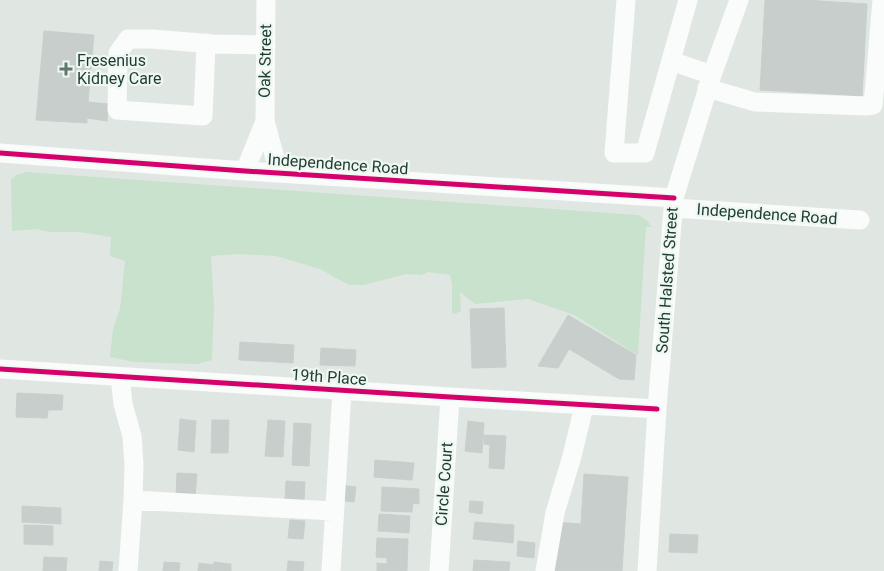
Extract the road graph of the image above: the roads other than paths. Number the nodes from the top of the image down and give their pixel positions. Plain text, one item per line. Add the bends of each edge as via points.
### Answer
1 (266, 0) edge
2 (626, 0) edge
3 (688, 0) edge
4 (739, 0) edge
5 (882, 0) edge
6 (206, 43) junction
7 (266, 45) junction
8 (671, 61) junction
9 (709, 81) junction
10 (265, 122) junction
11 (0, 153) edge
12 (245, 171) junction
13 (279, 173) junction
14 (673, 203) junction
15 (860, 220) dead end
16 (0, 369) edge
17 (120, 377) junction
18 (342, 391) junction
19 (450, 398) junction
20 (584, 406) junction
21 (657, 409) junction
22 (133, 500) junction
23 (334, 511) junction
24 (128, 571) edge
25 (331, 571) edge
26 (439, 571) edge
27 (546, 571) edge
28 (647, 571) edge

1 - 7 street, Oak Street
2 - 8 street via 614,152 645,153
3 - 8 street
4 - 9 street, South Halsted Street
5 - 9 street via 873,105 755,102
6 - 6 street via 128,39 118,53 117,110 203,116
6 - 7 street
7 - 10 street, Oak Street
8 - 9 street
9 - 14 street, South Halsted Street
10 - 12 street, Oak Street
10 - 13 street, Oak Street
11 - 12 street, Independence Road
12 - 13 street, Independence Road
13 - 14 street, Independence Road
14 - 15 street, Independence Road
14 - 21 street, South Halsted Street
16 - 17 street, 19th Place
17 - 18 street, 19th Place
17 - 22 street via 132,436
18 - 19 street, 19th Place
18 - 23 street
19 - 20 street, 19th Place
19 - 26 street, Circle Court
20 - 21 street, 19th Place
20 - 27 street via 555,513
21 - 28 street, South Halsted Street
22 - 23 street
22 - 24 street
23 - 25 street

